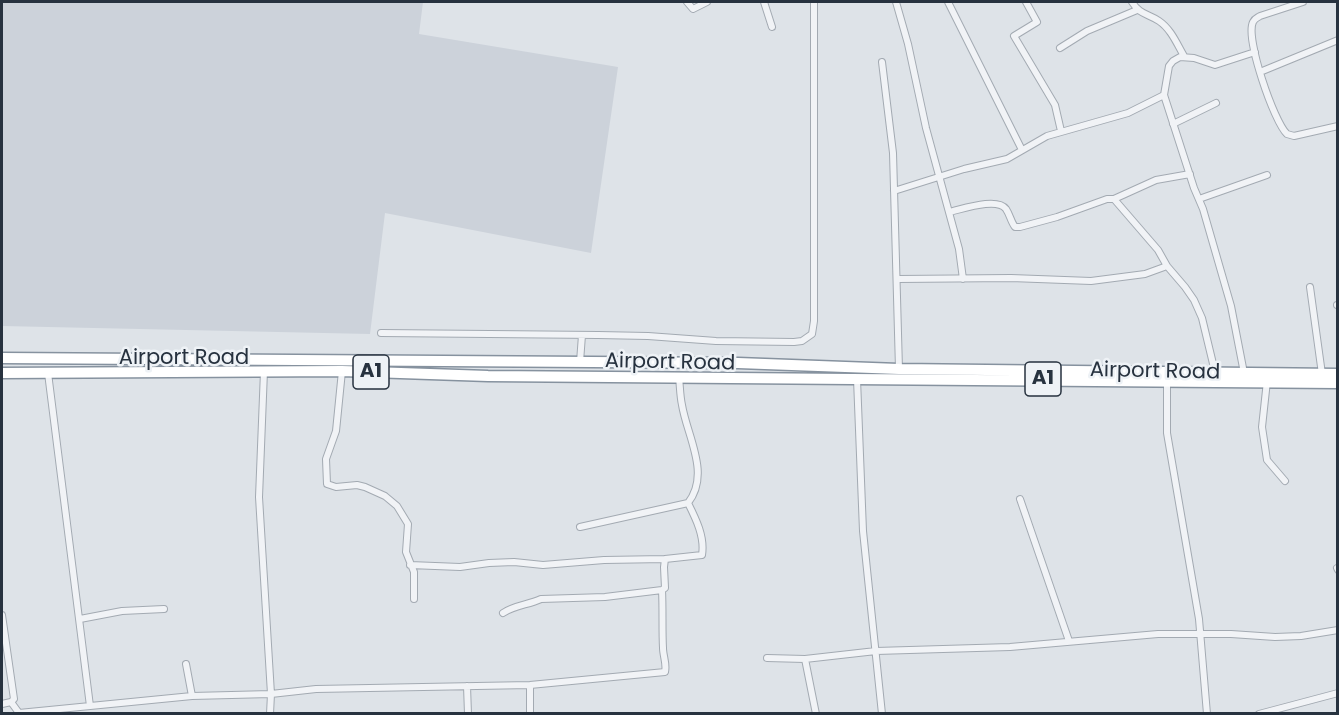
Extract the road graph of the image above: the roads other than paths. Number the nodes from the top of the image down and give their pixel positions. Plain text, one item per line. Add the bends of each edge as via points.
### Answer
1 (687, 2) edge
2 (707, 2) edge
3 (764, 2) edge
4 (814, 2) edge
5 (896, 2) edge
6 (948, 2) edge
7 (1026, 2) edge
8 (1132, 2) edge
9 (1302, 2) edge
10 (1137, 10) junction
11 (772, 27) dead end
12 (1338, 39) edge
13 (1060, 48) dead end
14 (1255, 52) junction
15 (1184, 56) junction
16 (882, 62) dead end
17 (1260, 72) junction
18 (1164, 95) junction
19 (1216, 103) dead end
20 (1173, 123) junction
21 (1338, 126) edge
22 (1061, 131) junction
23 (1022, 150) junction
24 (1190, 174) junction
25 (1267, 175) dead end
26 (939, 177) junction
27 (894, 191) junction
28 (1114, 199) junction
29 (1199, 199) junction
30 (949, 212) junction
31 (1167, 266) junction
32 (898, 279) junction
33 (963, 279) junction
34 (1310, 287) dead end
35 (381, 333) dead end
36 (582, 335) junction
37 (2, 358) edge
38 (580, 362) junction
39 (899, 369) junction
40 (264, 371) junction
41 (342, 371) junction
42 (1215, 372) junction
43 (2, 373) edge
44 (48, 373) junction
45 (1244, 373) junction
46 (1322, 374) junction
47 (1338, 374) edge
48 (1167, 376) junction
49 (679, 377) junction
50 (857, 378) junction
51 (1267, 381) junction
52 (1338, 383) edge
53 (1285, 481) dead end
54 (1020, 499) dead end
55 (688, 503) junction
56 (580, 527) dead end
57 (665, 559) junction
58 (410, 565) junction
59 (663, 590) junction
60 (414, 599) dead end
61 (164, 609) dead end
62 (502, 613) dead end
63 (2, 615) edge
64 (80, 619) junction
65 (1338, 630) edge
66 (1201, 635) junction
67 (1069, 641) junction
68 (876, 651) junction
69 (768, 658) dead end
70 (805, 659) junction
71 (186, 664) dead end
72 (530, 684) junction
73 (467, 686) junction
74 (1338, 693) edge
75 (271, 694) junction
76 (192, 696) junction
77 (10, 702) junction
78 (2, 704) edge
79 (90, 706) junction
80 (1270, 712) edge
81 (270, 714) edge
82 (468, 714) edge
83 (530, 714) edge
84 (816, 714) edge
85 (882, 714) edge
86 (1207, 714) edge
87 (1259, 714) edge

1 - 2 street via 693,9
3 - 11 street
4 - 36 street via 812,334 794,342
5 - 26 street
6 - 23 street
7 - 22 street via 1037,22 1014,36 1055,105
8 - 10 street
9 - 14 street via 1254,19
10 - 13 street
10 - 15 street via 1159,21
12 - 17 street
14 - 15 street via 1215,65
14 - 17 street
15 - 18 street via 1169,66
16 - 27 street
17 - 21 street via 1278,121 1287,134 1294,136
18 - 20 street
18 - 22 street via 1128,113
19 - 20 street
20 - 24 street
22 - 23 street
23 - 26 street via 1007,159
24 - 28 street via 1156,180
24 - 29 street
25 - 29 street
26 - 27 street
26 - 30 street
27 - 32 street
28 - 30 street via 1015,227 999,204
28 - 31 street
29 - 45 street via 1231,306
30 - 33 street
31 - 33 street via 1091,281
31 - 42 street via 1194,300
32 - 33 street
32 - 39 street
34 - 46 street
35 - 36 street
36 - 38 street
37 - 38 highway, Airport Road / A1
38 - 39 highway, Airport Road / A1
39 - 48 highway, Airport Road / A1
40 - 41 highway, Airport Road / A1
40 - 44 highway, Airport Road / A1
40 - 75 street via 260,497
41 - 49 highway, Airport Road / A1
41 - 58 street via 336,431 326,459 327,484 357,485 385,496 397,506 408,524 406,552
42 - 45 highway, Airport Road / A1
42 - 48 highway, Airport Road / A1
43 - 44 highway, Airport Road / A1
44 - 64 street
45 - 46 highway, Airport Road / A1
46 - 47 highway, Airport Road / A1
48 - 50 highway, Airport Road / A1
48 - 51 highway, Airport Road / A1
48 - 66 street via 1167,433
49 - 50 highway, Airport Road / A1
49 - 55 street via 698,473 696,491
50 - 68 street via 863,531
51 - 52 highway, Airport Road / A1
51 - 53 street via 1262,427 1267,460
54 - 67 street
55 - 56 street
55 - 57 street via 699,530 702,555
57 - 58 street via 460,567
57 - 59 street
58 - 60 street via 414,572
59 - 62 street via 541,599
59 - 72 street via 665,672
61 - 64 street
63 - 77 street via 14,699
64 - 79 street
65 - 66 street via 1293,636
66 - 67 street
66 - 86 street
67 - 68 street
68 - 70 street
68 - 85 street
69 - 70 street
70 - 84 street
71 - 76 street
72 - 73 street
72 - 83 street
73 - 75 street via 316,689
73 - 82 street
74 - 80 street
75 - 76 street
75 - 81 street
76 - 79 street
77 - 78 street
77 - 79 street via 20,713
80 - 87 street

